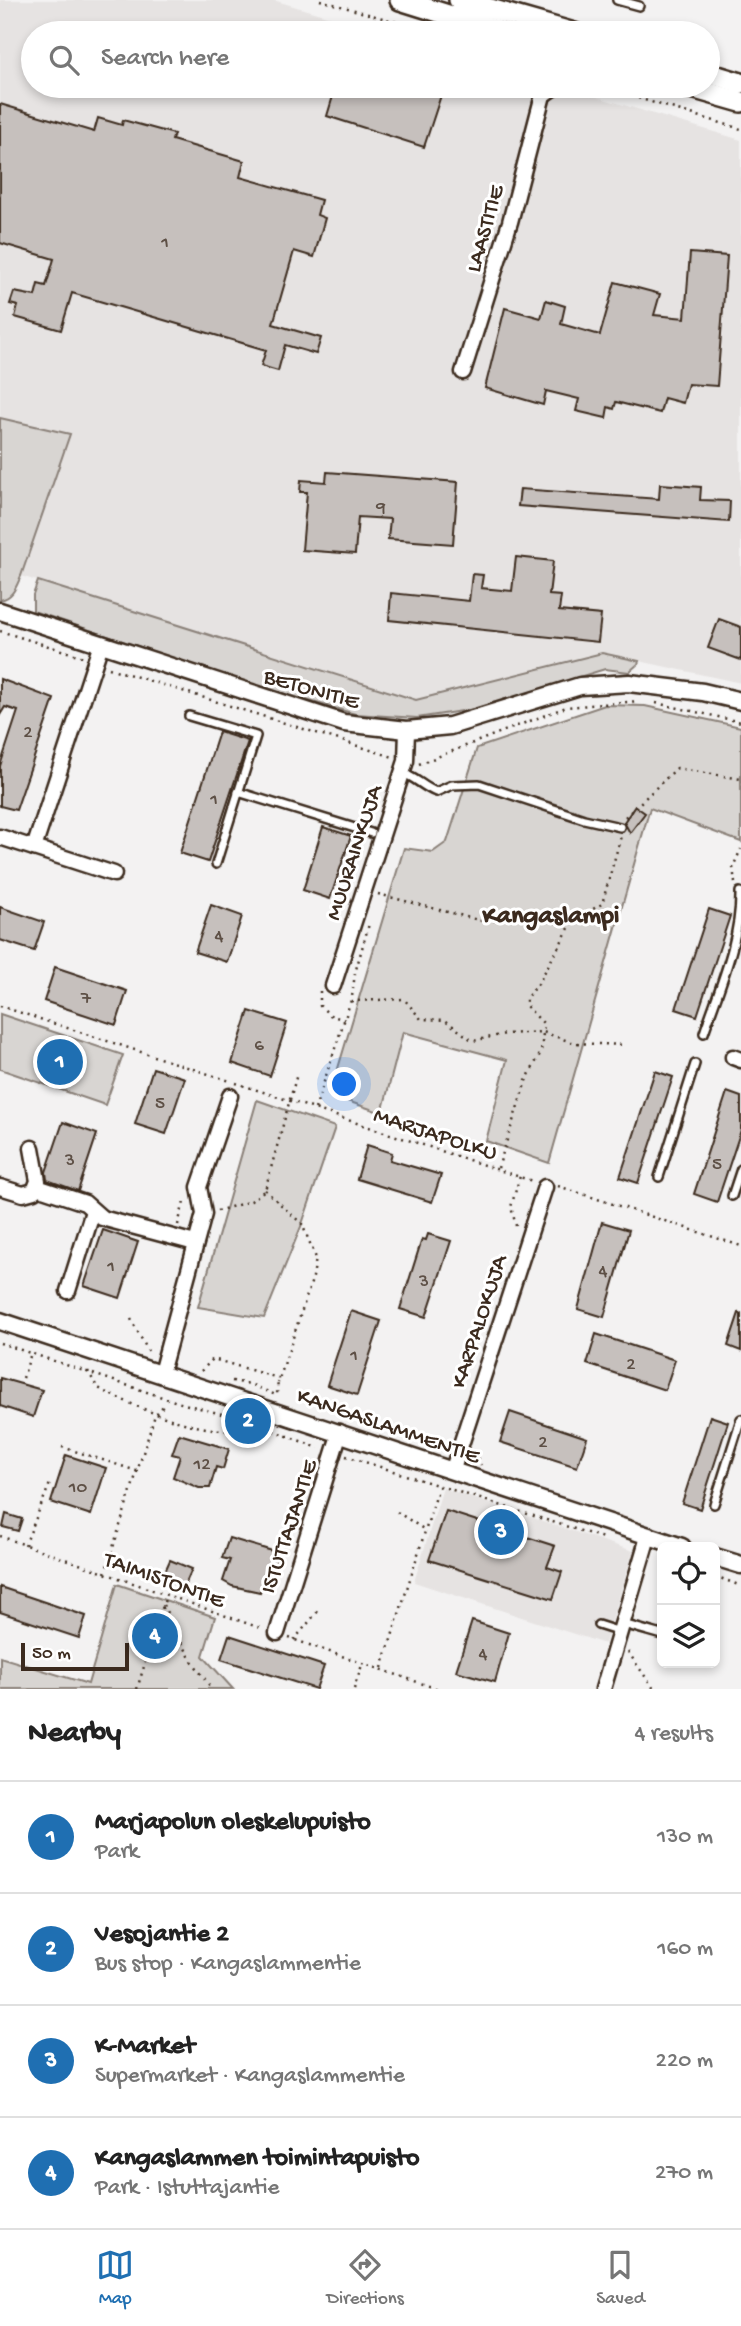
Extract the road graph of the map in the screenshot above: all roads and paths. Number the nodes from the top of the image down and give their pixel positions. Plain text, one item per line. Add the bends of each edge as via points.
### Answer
1 (320, 0) edge
2 (400, 0) edge
3 (459, 0) edge
4 (617, 0) edge
5 (639, 6) dead end
6 (393, 21) edge
7 (467, 21) edge
8 (529, 21) edge
9 (720, 77) edge
10 (741, 83) edge
11 (720, 96) edge
12 (539, 98) edge
13 (638, 98) edge
14 (741, 102) edge
15 (741, 129) edge
16 (463, 372) dead end
17 (0, 611) edge
18 (0, 631) edge
19 (101, 644) junction
20 (101, 665) junction
21 (104, 678) dead end
22 (741, 701) edge
23 (189, 716) dead end
24 (741, 722) edge
25 (407, 730) junction
26 (407, 770) junction
27 (741, 779) edge
28 (239, 792) junction
29 (620, 827) junction
30 (371, 833) dead end
31 (0, 837) edge
32 (34, 848) junction
33 (741, 849) edge
34 (216, 864) dead end
35 (114, 874) dead end
36 (740, 892) edge
37 (378, 894) dead end
38 (370, 920) dead end
39 (573, 921) junction
40 (333, 986) dead end
41 (351, 1001) junction
42 (0, 1006) edge
43 (543, 1032) junction
44 (704, 1033) dead end
45 (625, 1045) dead end
46 (695, 1064) dead end
47 (297, 1074) dead end
48 (230, 1096) dead end
49 (288, 1100) junction
50 (316, 1108) junction
51 (32, 1148) dead end
52 (498, 1169) junction
53 (741, 1169) edge
54 (520, 1176) junction
55 (659, 1177) dead end
56 (0, 1187) edge
57 (37, 1187) junction
58 (545, 1187) junction
59 (265, 1190) junction
60 (187, 1191) dead end
61 (732, 1196) dead end
62 (93, 1211) junction
63 (204, 1214) junction
64 (518, 1231) dead end
65 (189, 1241) junction
66 (741, 1245) edge
67 (68, 1291) dead end
68 (131, 1319) dead end
69 (0, 1321) edge
70 (155, 1344) dead end
71 (148, 1351) junction
72 (31, 1353) dead end
73 (139, 1366) junction
74 (88, 1371) dead end
75 (201, 1371) dead end
76 (161, 1373) junction
77 (23, 1378) dead end
78 (278, 1383) junction
79 (131, 1387) dead end
80 (276, 1395) dead end
81 (165, 1404) dead end
82 (156, 1415) junction
83 (741, 1419) edge
84 (265, 1428) dead end
85 (340, 1432) junction
86 (449, 1439) dead end
87 (62, 1447) dead end
88 (423, 1460) junction
89 (453, 1469) junction
90 (137, 1471) junction
91 (417, 1479) dead end
92 (51, 1480) dead end
93 (440, 1484) dead end
94 (714, 1504) dead end
95 (397, 1512) dead end
96 (425, 1530) junction
97 (0, 1536) edge
98 (648, 1537) junction
99 (665, 1542) edge
100 (25, 1545) junction
101 (720, 1559) edge
102 (741, 1565) edge
103 (105, 1573) junction
104 (720, 1578) edge
105 (741, 1586) edge
106 (166, 1596) junction
107 (163, 1605) junction
108 (319, 1610) dead end
109 (598, 1625) dead end
110 (276, 1633) junction
111 (621, 1633) junction
112 (657, 1635) edge
113 (293, 1640) junction
114 (362, 1665) junction
115 (381, 1669) junction
116 (137, 1689) edge
117 (212, 1689) edge
118 (354, 1689) edge
119 (438, 1689) edge
120 (603, 1689) edge
121 (654, 1689) edge

1 - 6 path
2 - 7 main road
3 - 8 main road
4 - 5 lane
9 - 10 main road
11 - 14 main road
12 - 16 street, LAASTITIE via 510,222
13 - 15 path
17 - 19 street, BETONITIE
18 - 20 path
19 - 20 street
19 - 25 street, BETONITIE via 344,723
20 - 21 path
20 - 26 path
20 - 32 street
22 - 25 street, BETONITIE via 629,683 579,686 450,726
23 - 28 lane via 256,736
24 - 26 path via 646,701 604,701 566,707
25 - 26 street, MUURAINKUJA
26 - 29 lane via 436,792 452,785 480,784
26 - 40 street, MUURAINKUJA
27 - 29 path via 677,768 629,811
28 - 30 lane
28 - 34 lane
29 - 39 path via 621,842 602,904
31 - 32 street
32 - 35 street
33 - 36 path via 733,867
36 - 44 lane via 735,937
37 - 39 path via 486,922 520,916 553,923
38 - 41 path
39 - 43 path via 526,998 526,1006 544,1024
41 - 43 path via 404,999 421,1019 445,1020 474,1041
41 - 50 path
42 - 49 path, MARJAPOLKU
43 - 45 path via 574,1043
43 - 52 path via 541,1052 526,1081
46 - 55 lane
47 - 49 path
48 - 63 street via 199,1186
49 - 50 path, MARJAPOLKU
49 - 59 path
50 - 52 path, MARJAPOLKU
51 - 57 street
52 - 54 path, MARJAPOLKU
53 - 61 lane
54 - 58 path, MARJAPOLKU
54 - 64 path via 511,1207
56 - 57 street via 23,1194
57 - 62 street via 85,1203
58 - 66 path, MARJAPOLKU via 557,1185
58 - 89 street, KARPALOKUJA
59 - 63 path via 251,1201
59 - 78 path via 302,1224 312,1244 314,1268
60 - 65 path via 177,1226
62 - 65 street via 102,1218
62 - 67 street
63 - 65 street
65 - 76 street
68 - 71 path
69 - 73 street, KANGASLAMMENTIE
70 - 71 path
71 - 73 path
72 - 77 path
73 - 76 street, KANGASLAMMENTIE
73 - 79 path
74 - 82 path via 97,1387
75 - 78 path via 212,1359 219,1359 272,1375
76 - 85 street, KANGASLAMMENTIE
78 - 80 path
81 - 82 path
82 - 84 path via 220,1429
82 - 90 path
83 - 94 lane
85 - 88 street, KANGASLAMMENTIE
85 - 110 street, ISTUTTAJANTIE
86 - 88 path via 440,1447 427,1449
87 - 90 path
88 - 89 street, KANGASLAMMENTIE
88 - 91 path
89 - 98 street, KANGASLAMMENTIE
90 - 103 path
92 - 100 path
93 - 96 path
95 - 96 path
96 - 115 path
97 - 100 path, TAIMISTONTIE
98 - 99 street, KANGASLAMMENTIE
98 - 111 street
100 - 103 path, TAIMISTONTIE
101 - 102 street
103 - 106 path, TAIMISTONTIE
104 - 105 path
106 - 107 path
106 - 110 path, TAIMISTONTIE
107 - 116 path
107 - 117 path
108 - 113 path
109 - 111 lane
110 - 113 path, TAIMISTONTIE
111 - 112 lane
111 - 120 street
111 - 121 path
113 - 114 path, TAIMISTONTIE
114 - 115 path, TAIMISTONTIE
114 - 118 path
115 - 119 path, TAIMISTONTIE

